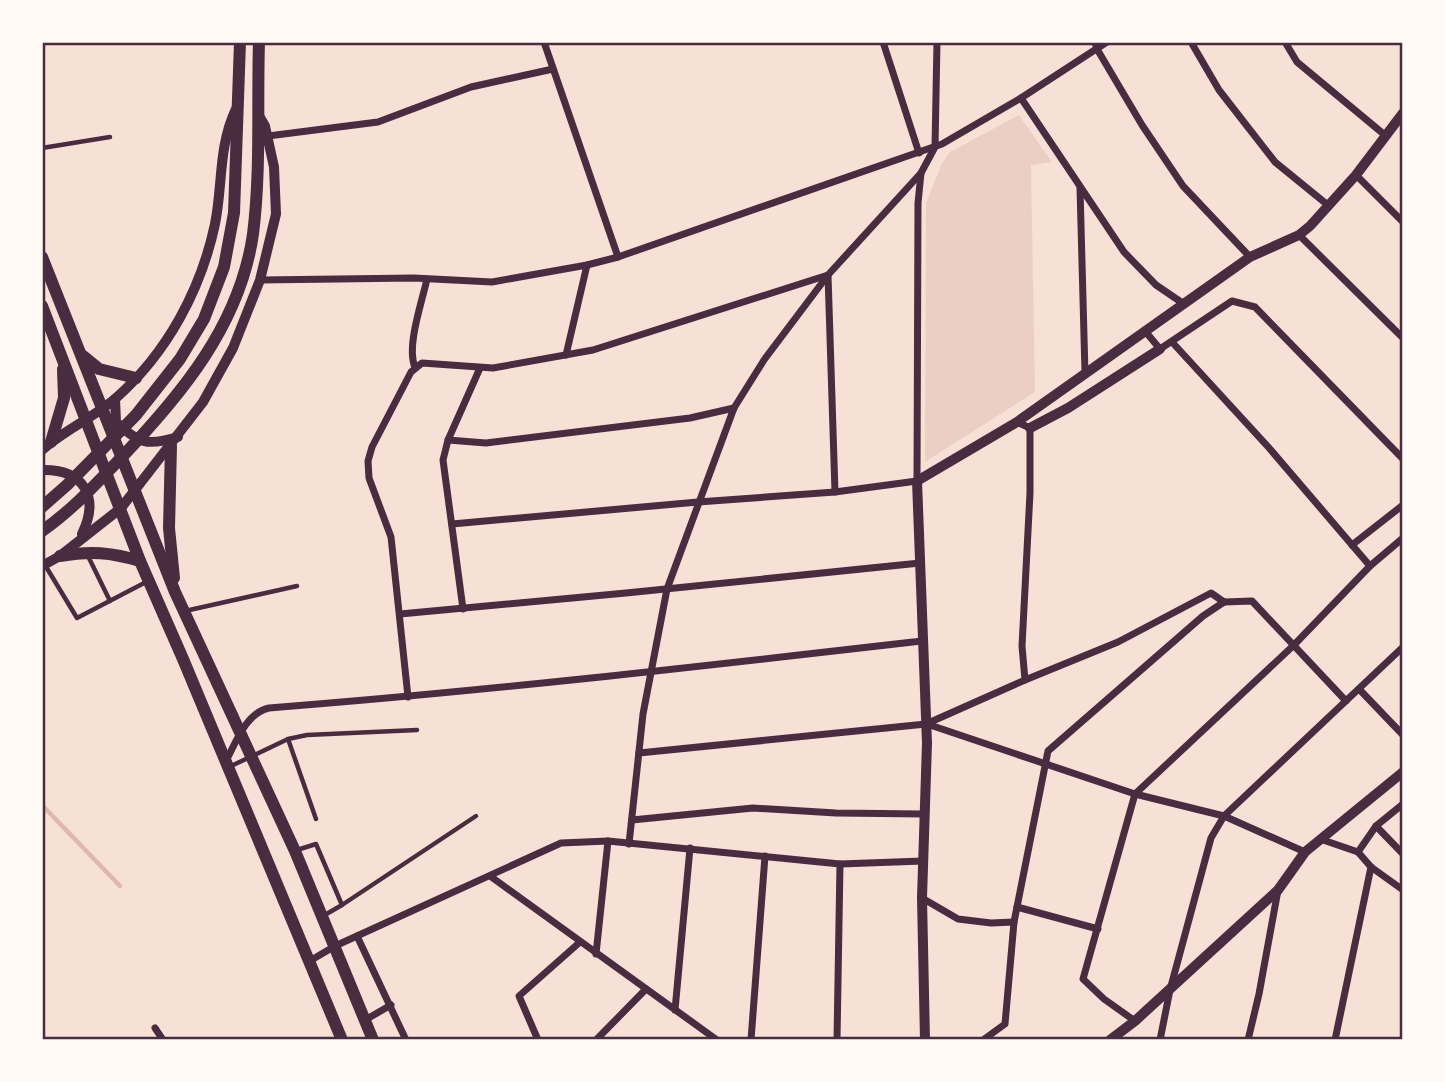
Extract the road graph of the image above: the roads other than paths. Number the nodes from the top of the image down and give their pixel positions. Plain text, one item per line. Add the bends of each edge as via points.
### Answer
1 (240, 42) edge
2 (259, 42) edge
3 (544, 42) edge
4 (883, 42) edge
5 (937, 42) edge
6 (1107, 42) edge
7 (1191, 42) edge
8 (1285, 42) edge
9 (1096, 46) edge
10 (553, 69) junction
11 (1021, 98) junction
12 (239, 102) junction
13 (258, 113) junction
14 (1403, 113) edge
15 (268, 136) junction
16 (1386, 136) junction
17 (110, 137) dead end
18 (938, 146) junction
19 (42, 148) edge
20 (919, 153) junction
21 (921, 173) junction
22 (1356, 175) junction
23 (1080, 187) junction
24 (1329, 206) junction
25 (1403, 222) edge
26 (1299, 235) junction
27 (42, 257) edge
28 (618, 257) junction
29 (1250, 257) junction
30 (587, 265) junction
31 (828, 275) junction
32 (427, 279) junction
33 (260, 280) junction
34 (1184, 304) junction
35 (42, 306) edge
36 (1144, 331) junction
37 (1403, 338) edge
38 (1172, 342) junction
39 (1160, 349) junction
40 (82, 355) junction
41 (566, 355) junction
42 (63, 362) junction
43 (415, 367) junction
44 (480, 368) junction
45 (1085, 373) junction
46 (136, 379) junction
47 (115, 399) junction
48 (102, 408) junction
49 (734, 408) junction
50 (87, 421) junction
51 (1017, 422) junction
52 (1030, 428) junction
53 (448, 440) junction
54 (174, 441) junction
55 (45, 442) edge
56 (1403, 460) edge
57 (42, 470) edge
58 (917, 481) junction
59 (134, 490) junction
60 (835, 492) junction
61 (698, 502) junction
62 (1403, 505) edge
63 (42, 507) edge
64 (121, 508) junction
65 (452, 524) junction
66 (45, 529) edge
67 (81, 538) junction
68 (1403, 538) edge
69 (1352, 545) junction
70 (86, 552) junction
71 (60, 556) junction
72 (140, 561) junction
73 (920, 563) junction
74 (43, 565) edge
75 (1370, 566) junction
76 (149, 581) junction
77 (297, 586) dead end
78 (667, 589) junction
79 (175, 592) junction
80 (110, 601) junction
81 (1224, 602) junction
82 (463, 609) junction
83 (185, 611) junction
84 (400, 614) junction
85 (922, 641) junction
86 (1294, 645) junction
87 (1403, 648) edge
88 (651, 673) junction
89 (1025, 680) junction
90 (1359, 689) junction
91 (408, 697) junction
92 (1346, 701) junction
93 (926, 724) junction
94 (417, 730) dead end
95 (241, 733) junction
96 (1403, 735) edge
97 (288, 739) junction
98 (639, 753) junction
99 (251, 755) junction
100 (1044, 763) junction
101 (227, 764) junction
102 (1403, 772) edge
103 (1135, 793) junction
104 (1403, 804) edge
105 (924, 814) junction
106 (476, 816) dead end
107 (1224, 816) junction
108 (316, 820) dead end
109 (632, 820) junction
110 (1376, 826) junction
111 (1323, 840) junction
112 (608, 841) junction
113 (629, 844) junction
114 (690, 848) junction
115 (295, 851) junction
116 (1305, 852) junction
117 (1358, 852) junction
118 (1403, 854) edge
119 (765, 856) junction
120 (923, 861) junction
121 (841, 864) junction
122 (1371, 867) junction
123 (490, 876) junction
124 (1278, 890) junction
125 (1403, 890) edge
126 (922, 898) junction
127 (342, 905) junction
128 (1017, 906) junction
129 (322, 916) junction
130 (1014, 922) junction
131 (1098, 929) junction
132 (356, 936) junction
133 (580, 942) junction
134 (335, 946) junction
135 (596, 954) junction
136 (308, 961) junction
137 (646, 989) junction
138 (1170, 990) junction
139 (391, 1005) junction
140 (675, 1010) junction
141 (365, 1020) junction
142 (1135, 1021) junction
143 (155, 1028) dead end
144 (163, 1040) edge
145 (342, 1040) edge
146 (373, 1040) edge
147 (406, 1040) edge
148 (538, 1040) edge
149 (596, 1040) edge
150 (717, 1040) edge
151 (751, 1040) edge
152 (837, 1040) edge
153 (925, 1040) edge
154 (983, 1040) edge
155 (1110, 1040) edge
156 (1160, 1040) edge
157 (1248, 1040) edge
158 (1335, 1040) edge

1 - 12 main road
2 - 13 main road
3 - 10 street
4 - 20 street
5 - 18 street
6 - 9 street
7 - 24 street via 1219,90 1275,162
8 - 16 street via 1297,62
9 - 11 street
9 - 29 street via 1183,187
10 - 15 street via 471,87 378,122
10 - 28 street
11 - 18 street
11 - 23 street
12 - 46 street via 226,130 215,222 201,275 184,312
12 - 63 main road via 231,237 205,319 136,415
13 - 15 street
13 - 66 main road via 253,234 242,281 222,327 181,392 79,500
14 - 16 street
15 - 33 street via 276,214
16 - 22 street
17 - 19 lane
18 - 20 street
18 - 21 street
20 - 28 street
21 - 31 street
21 - 58 street
22 - 24 street
22 - 25 street
23 - 34 street via 1138,269
23 - 45 street
24 - 26 street
26 - 29 street
26 - 37 street
27 - 40 main road
28 - 30 street
29 - 34 street
30 - 32 street via 492,282
30 - 41 street
31 - 41 street
31 - 49 street
31 - 60 street
32 - 33 street
32 - 43 street via 412,348
33 - 54 street via 233,348 203,402
34 - 36 street
35 - 42 main road
36 - 39 street
36 - 45 street
38 - 39 street
38 - 56 street via 1232,301 1255,307
38 - 69 street
39 - 52 street
40 - 46 main road via 99,369
40 - 48 main road
41 - 44 street
42 - 50 main road
42 - 55 main road via 64,398
43 - 44 street via 430,362
43 - 84 street via 368,461 369,478 390,531
44 - 53 street
45 - 51 street
46 - 47 street
47 - 48 street
47 - 54 street via 116,422 143,442
48 - 50 street
48 - 59 main road
49 - 53 street via 690,418 486,443
49 - 61 street
50 - 55 street
50 - 64 main road
51 - 52 street
51 - 58 street
52 - 89 street via 1022,646
53 - 65 street via 443,460
54 - 59 street
54 - 79 main road via 169,528
57 - 67 street via 62,471 78,480 88,494 90,519
58 - 60 street
58 - 73 street
59 - 64 street
59 - 79 main road
60 - 61 street
61 - 65 street
61 - 78 street
62 - 69 street
64 - 67 street
64 - 72 main road
65 - 82 street
67 - 71 street
68 - 75 street
69 - 75 street
70 - 71 main road
70 - 72 main road
70 - 80 lane
71 - 74 street
72 - 76 main road
73 - 78 street
73 - 85 street
74 - 80 lane via 77,618
75 - 86 street
76 - 80 lane
76 - 101 main road
77 - 83 lane
78 - 82 street
78 - 88 street
79 - 83 main road
81 - 86 street via 1252,601
81 - 89 street via 1211,593 1118,642
81 - 100 street via 1048,751
82 - 84 street
83 - 95 main road
84 - 91 street
85 - 88 street
85 - 93 street
86 - 92 street
86 - 103 street
87 - 90 street
88 - 91 street
88 - 98 street
89 - 93 street
90 - 92 street
90 - 96 street
91 - 95 street via 269,708 256,712
92 - 107 street
93 - 98 street
93 - 100 street
93 - 105 street
94 - 97 lane
95 - 99 main road
95 - 101 street
97 - 99 lane
97 - 108 lane
98 - 109 street
99 - 101 lane
99 - 115 main road
100 - 103 street
100 - 128 street
101 - 136 main road
102 - 111 street
103 - 107 street
103 - 131 street
104 - 110 street
105 - 109 street via 752,808
105 - 120 street
106 - 127 lane
107 - 116 street
107 - 138 street via 1211,838
109 - 113 street
110 - 117 street
110 - 118 street
111 - 116 street
111 - 117 street
112 - 113 street
112 - 123 street via 561,843
112 - 135 street
113 - 114 street
114 - 119 street
114 - 140 street
115 - 127 lane via 316,844
115 - 129 main road
116 - 124 street
117 - 122 street
119 - 121 street
119 - 151 street
120 - 121 street
120 - 126 street
121 - 152 street
122 - 125 street
122 - 158 street
123 - 132 street
123 - 133 street
124 - 138 street
124 - 157 street
126 - 130 street via 958,919
126 - 153 street
127 - 129 lane
128 - 130 street
128 - 131 street
129 - 134 main road
130 - 154 street via 1004,1024
131 - 142 street via 1083,979
132 - 134 street
132 - 139 street
133 - 135 street
133 - 148 street via 519,996
134 - 136 street
134 - 141 main road
135 - 137 street
136 - 145 main road
137 - 140 street
137 - 149 street
138 - 142 street
138 - 156 street
139 - 141 street
139 - 147 street
140 - 150 street
141 - 146 main road
142 - 155 street
143 - 144 street

